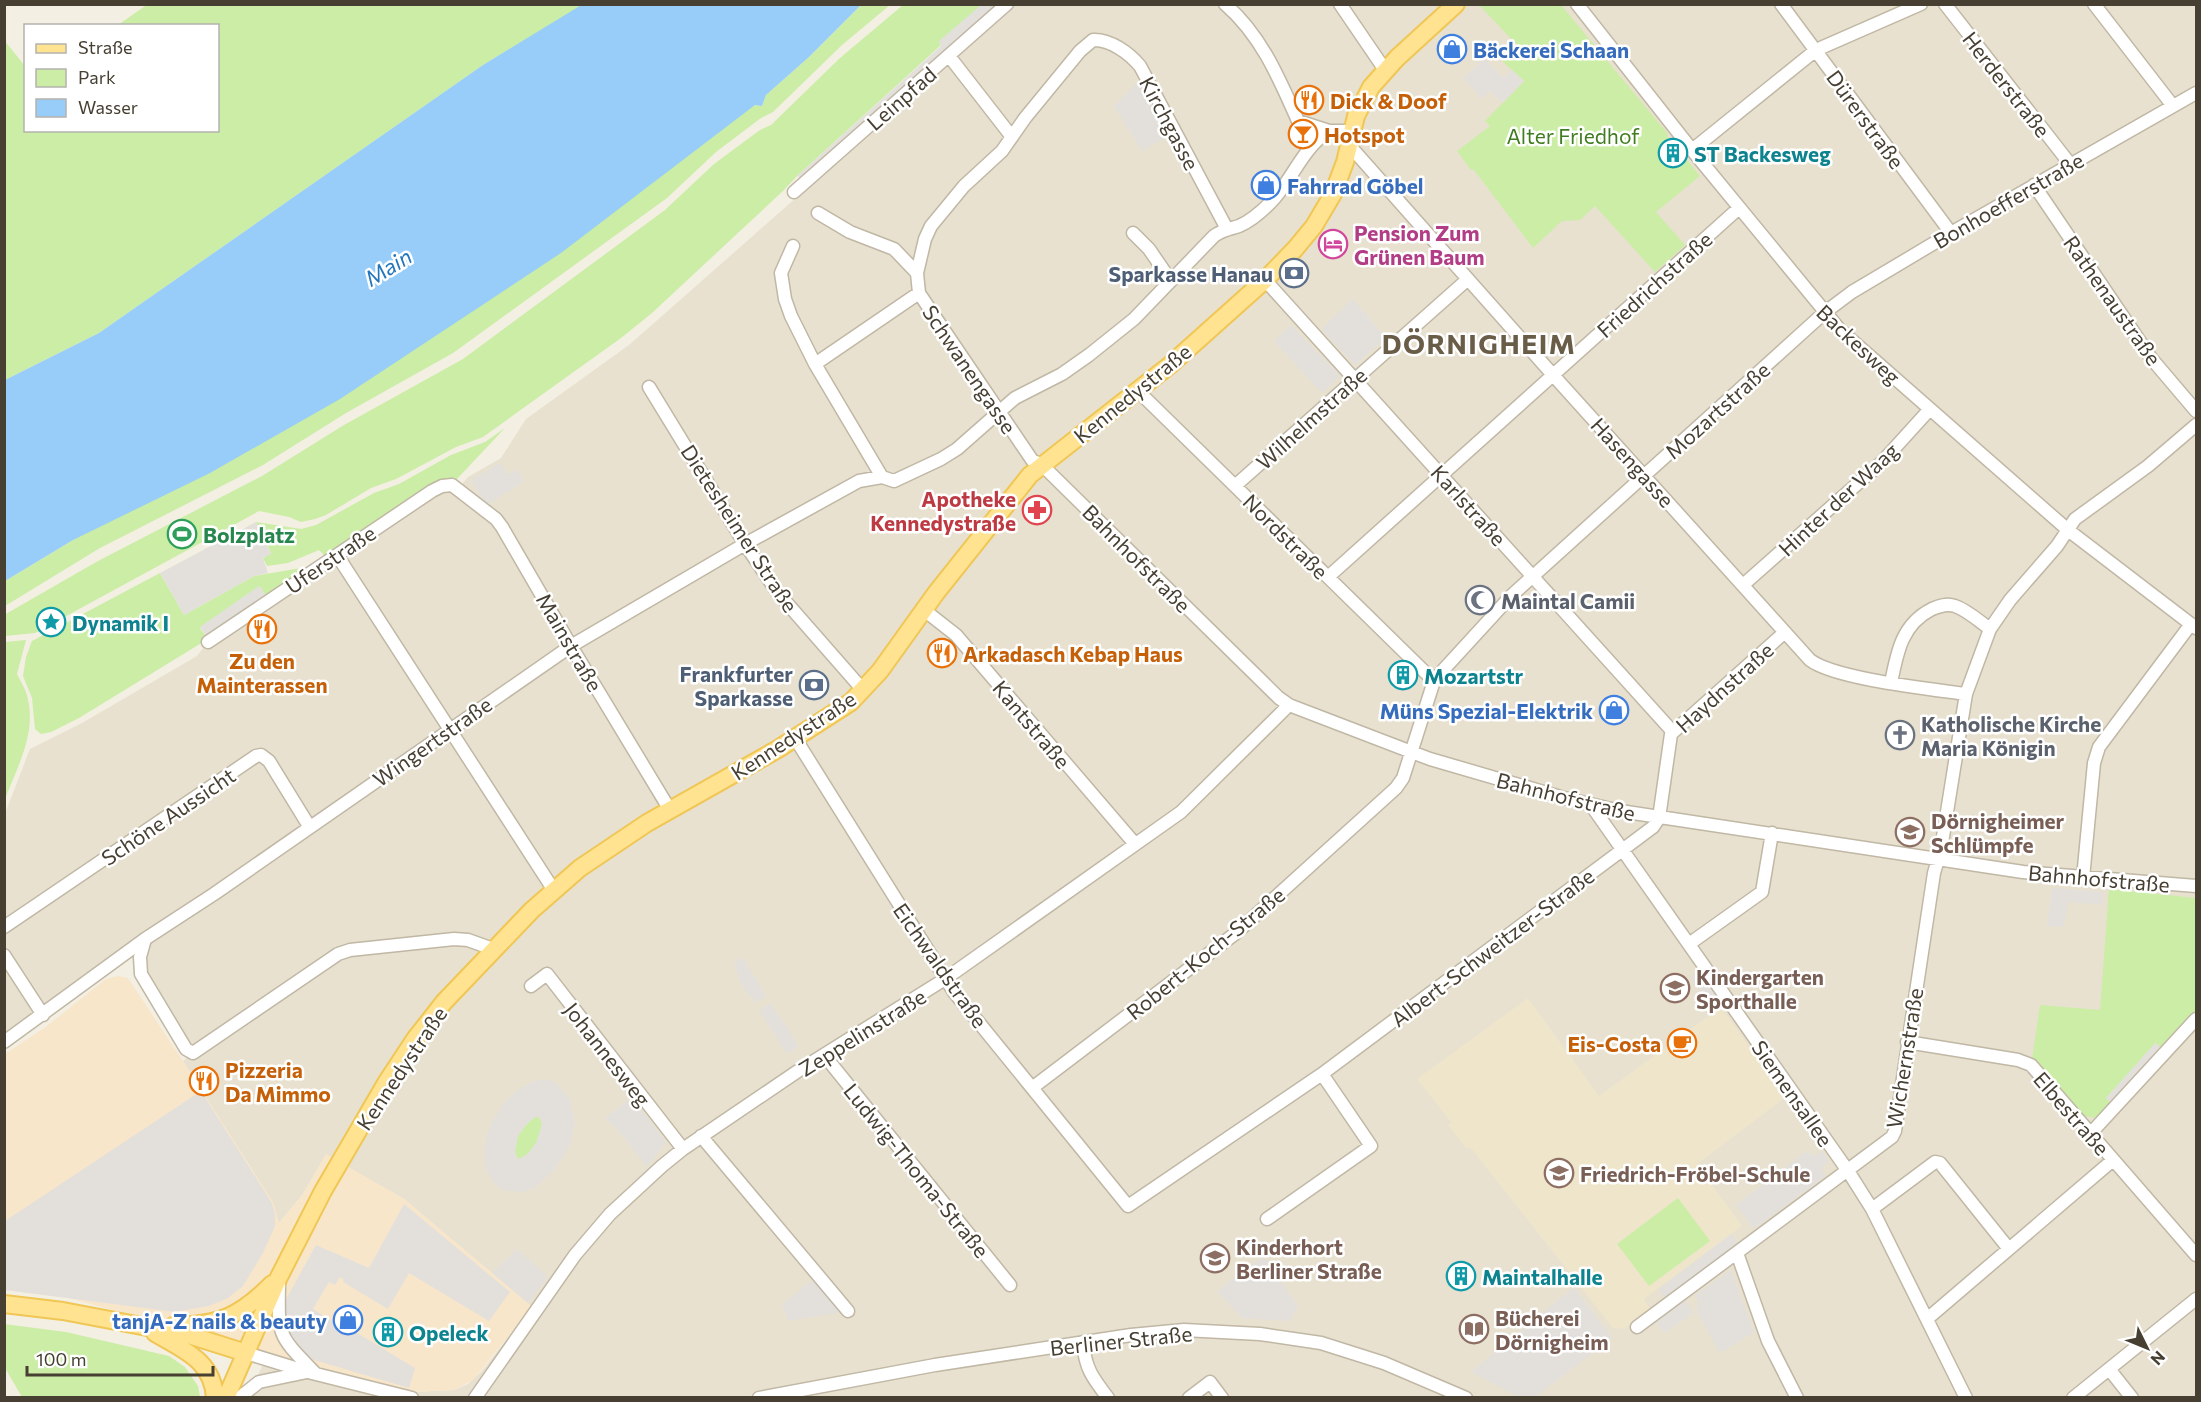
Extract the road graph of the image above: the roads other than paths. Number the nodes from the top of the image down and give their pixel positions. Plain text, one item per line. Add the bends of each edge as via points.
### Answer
1 (1007, 4) edge
2 (1225, 4) edge
3 (1340, 4) edge
4 (1456, 4) edge
5 (1577, 4) edge
6 (1781, 4) edge
7 (1921, 4) edge
8 (1945, 4) edge
9 (2094, 4) edge
10 (1093, 40) joint
11 (1816, 50) junction
12 (949, 56) junction
13 (1384, 70) junction
14 (2196, 93) edge
15 (2173, 106) junction
16 (1329, 131) junction
17 (1012, 137) junction
18 (1351, 138) junction
19 (1692, 150) junction
20 (2070, 164) junction
21 (2034, 185) junction
22 (794, 192) dead end
23 (1739, 208) junction
24 (818, 213) dead end
25 (1227, 229) junction
26 (1133, 233) dead end
27 (1951, 234) junction
28 (793, 246) dead end
29 (917, 273) junction
30 (1468, 279) junction
31 (1265, 280) junction
32 (1171, 281) junction
33 (919, 293) junction
34 (1824, 313) junction
35 (815, 364) junction
36 (1553, 375) junction
37 (1355, 378) junction
38 (648, 387) dead end
39 (1138, 391) junction
40 (1930, 409) junction
41 (999, 411) junction
42 (2196, 411) edge
43 (2196, 425) edge
44 (1042, 465) junction
45 (1442, 475) junction
46 (1646, 475) junction
47 (882, 477) junction
48 (1236, 485) junction
49 (455, 487) joint
50 (2067, 530) junction
51 (745, 544) junction
52 (337, 555) junction
53 (1533, 576) junction
54 (1328, 577) junction
55 (1743, 585) junction
56 (924, 610) junction
57 (2194, 626) edge
58 (1990, 628) junction
59 (1785, 632) junction
60 (208, 642) dead end
61 (571, 646) junction
62 (1434, 681) junction
63 (1891, 682) junction
64 (863, 690) junction
65 (1966, 694) junction
66 (1289, 705) junction
67 (448, 730) junction
68 (1673, 732) junction
69 (795, 738) junction
70 (1411, 752) junction
71 (1591, 805) junction
72 (670, 810) junction
73 (1659, 818) junction
74 (309, 826) junction
75 (1772, 833) junction
76 (1135, 844) junction
77 (1623, 850) junction
78 (1938, 860) junction
79 (2083, 878) junction
80 (2196, 886) edge
81 (553, 889) junction
82 (4, 927) edge
83 (145, 939) junction
84 (1689, 944) junction
85 (493, 949) junction
86 (4, 955) edge
87 (945, 980) junction
88 (531, 986) dead end
89 (43, 1015) junction
90 (2196, 1019) edge
91 (4, 1042) edge
92 (1907, 1042) junction
93 (824, 1055) junction
94 (1322, 1074) junction
95 (1032, 1088) junction
96 (2091, 1133) junction
97 (701, 1136) junction
98 (683, 1149) junction
99 (2113, 1160) junction
100 (1848, 1171) junction
101 (1128, 1206) joint
102 (1872, 1209) junction
103 (1267, 1219) dead end
104 (2009, 1249) junction
105 (1737, 1253) junction
106 (2196, 1256) edge
107 (279, 1276) junction
108 (1010, 1285) dead end
109 (2196, 1299) edge
110 (4, 1304) edge
111 (848, 1311) dead end
112 (1927, 1319) junction
113 (140, 1327) junction
114 (1638, 1328) dead end
115 (1083, 1342) junction
116 (246, 1353) junction
117 (2109, 1369) junction
118 (312, 1373) junction
119 (765, 1397) edge
120 (215, 1398) edge
121 (226, 1398) edge
122 (239, 1398) edge
123 (412, 1398) edge
124 (474, 1398) edge
125 (1108, 1398) edge
126 (1189, 1398) edge
127 (1222, 1398) edge
128 (1466, 1398) edge
129 (1797, 1398) edge
130 (1965, 1398) edge
131 (2073, 1398) edge
132 (2132, 1398) edge

1 - 12 street, Leinpfad
2 - 16 street via 1261,46 1298,121
3 - 13 street
4 - 13 main road, Kennedystraße
5 - 19 street, Backesweg
6 - 11 street, Dürerstraße
7 - 11 street
8 - 20 street, Herderstraße
9 - 15 street
10 - 17 street, Schwanengasse
10 - 25 street, Kirchgasse via 1113,45 1140,66
11 - 19 street
11 - 27 street, Dürerstraße
12 - 17 street
12 - 22 street, Leinpfad
13 - 18 main road, Kennedystraße via 1366,95
14 - 15 street, Bonhoefferstraße
15 - 20 street, Bonhoefferstraße
16 - 18 street
16 - 25 street, Wingertstraße via 1312,146 1263,210 1245,223
17 - 29 street, Schwanengasse via 939,214 925,239
18 - 30 street, Hasengasse
18 - 31 main road, Kennedystraße via 1342,174 1321,216
19 - 23 street, Backesweg
20 - 21 street, Bonhoefferstraße
21 - 27 street, Bonhoefferstraße
21 - 42 street, Rathenaustraße via 2151,358
23 - 34 street, Backesweg
23 - 36 street, Friedrichstraße
24 - 29 street via 850,232 894,249
25 - 32 street, Wingertstraße via 1214,236
26 - 32 street
27 - 34 street, Bonhoefferstraße via 1852,292
28 - 35 street via 781,273 782,284 791,316
29 - 33 street, Schwanengasse
30 - 36 street, Hasengasse
30 - 37 street, Wilhelmstraße
31 - 37 street, Karlstraße
31 - 39 main road, Kennedystraße
32 - 41 street, Wingertstraße via 1134,319 1089,355
33 - 35 street
33 - 41 street, Schwanengasse
34 - 40 street, Backesweg
34 - 46 street, Mozartstraße
35 - 47 street
36 - 45 street, Friedrichstraße
36 - 46 street, Hasengasse
37 - 45 street, Karlstraße
37 - 48 street, Wilhelmstraße
38 - 51 street, Dietesheimer Straße
39 - 44 main road, Kennedystraße
39 - 48 street, Nordstraße
40 - 50 street, Backesweg
40 - 55 street, Hinter der Waag via 1882,462
41 - 44 street, Schwanengasse via 1032,460
41 - 47 street, Wingertstraße via 941,459 894,481
43 - 50 street, Wichernstraße via 2075,519
44 - 56 main road, Kennedystraße via 1011,497
44 - 66 street, Bahnhofstraße
45 - 53 street, Karlstraße
45 - 54 street, Friedrichstraße
46 - 53 street, Mozartstraße
46 - 55 street, Hasengasse
47 - 51 street, Wingertstraße via 859,481
48 - 54 street, Nordstraße
49 - 52 street, Uferstraße via 448,485 432,491
49 - 61 street, Mainstraße via 502,527
50 - 57 street, Backesweg
50 - 58 street, Wichernstraße
51 - 61 street, Wingertstraße
51 - 64 street, Dietesheimer Straße via 778,594
52 - 60 street, Uferstraße
52 - 67 street
53 - 62 street, Mozartstraße
53 - 68 street, Karlstraße
54 - 62 street, Nordstraße
55 - 59 street, Hasengasse
56 - 64 main road, Kennedystraße
56 - 76 street, Kantstraße via 948,626
57 - 79 street via 2099,747 2094,762
58 - 63 street via 1954,605 1931,610 1920,616 1902,637
58 - 65 street, Wichernstraße
59 - 63 street, Hasengasse via 1810,660 1822,667
59 - 68 street, Haydnstraße
61 - 67 street, Wingertstraße
61 - 72 street, Mainstraße
62 - 70 street, Mozartstraße
63 - 65 street, Hasengasse
64 - 69 main road, Kennedystraße via 840,710
65 - 78 street, Wichernstraße
66 - 70 street, Bahnhofstraße
66 - 76 street, Zeppelinstraße via 1181,812
67 - 74 street, Wingertstraße
67 - 81 street
68 - 73 street, Haydnstraße
69 - 72 main road, Kennedystraße
69 - 87 street, Eichwaldstraße
70 - 71 street, Bahnhofstraße
70 - 95 street, Robert-Koch-Straße via 1396,788 1249,922
71 - 73 street, Bahnhofstraße
71 - 77 street, Siemensallee
72 - 81 main road, Kennedystraße via 606,849
73 - 75 street, Bahnhofstraße
73 - 77 street, Albert-Schweitzer-Straße
74 - 82 street, Schöne Aussicht via 269,761 256,756
74 - 83 street, Wingertstraße
75 - 78 street, Bahnhofstraße
75 - 84 street via 1762,892
76 - 87 street, Zeppelinstraße
77 - 84 street, Siemensallee
77 - 94 street, Albert-Schweitzer-Straße
78 - 79 street, Bahnhofstraße
78 - 92 street, Wichernstraße
79 - 80 street, Bahnhofstraße
81 - 85 main road, Kennedystraße
83 - 85 street via 141,974 186,1049 194,1053 338,954 454,939
83 - 89 street, Wingertstraße
84 - 100 street, Siemensallee
85 - 107 main road, Kennedystraße via 444,1002 392,1074
86 - 89 street
87 - 93 street, Zeppelinstraße
87 - 95 street, Eichwaldstraße
88 - 98 street, Johannesweg via 547,974
89 - 91 street, Wingertstraße
90 - 96 street
92 - 96 street, Elbestraße via 2026,1062
92 - 100 street, Wichernstraße via 1895,1131
93 - 97 street, Zeppelinstraße
93 - 108 street, Ludwig-Thoma-Straße
94 - 101 street, Albert-Schweitzer-Straße
94 - 103 street via 1371,1146
95 - 101 street, Eichwaldstraße
96 - 99 street, Elbestraße
97 - 98 street, Zeppelinstraße
97 - 111 street
98 - 124 street, Zeppelinstraße via 610,1214 575,1255
99 - 104 street
99 - 106 street, Elbestraße
100 - 102 street, Siemensallee
100 - 105 street, Wichernstraße
102 - 104 street via 1935,1162 1941,1163
102 - 112 street, Siemensallee
104 - 112 street
105 - 114 street, Wichernstraße
105 - 129 street via 1768,1341
107 - 113 main road via 248,1307 231,1316 190,1326
107 - 116 main road, Kennedystraße
107 - 118 street via 281,1334
109 - 117 street
110 - 113 main road
112 - 130 street, Siemensallee
113 - 116 main road via 189,1335
113 - 120 main road via 201,1363 213,1380
115 - 119 street, Berliner Straße
115 - 125 street via 1088,1370
115 - 128 street, Berliner Straße via 1184,1330 1294,1338 1321,1342 1384,1363
116 - 118 street
116 - 121 main road, Kennedystraße
117 - 131 street
117 - 132 street
118 - 122 street via 259,1382
118 - 123 street
126 - 127 street via 1210,1382

